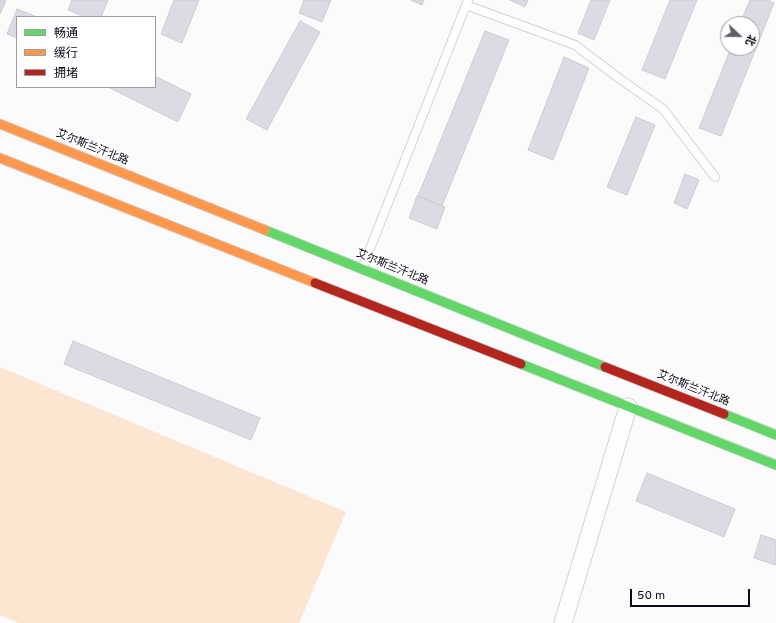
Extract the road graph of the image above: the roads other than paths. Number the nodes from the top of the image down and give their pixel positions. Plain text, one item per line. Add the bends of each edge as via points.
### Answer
1 (467, 3) edge
2 (0, 124) edge
3 (0, 158) edge
4 (715, 176) dead end
5 (362, 269) junction
6 (628, 407) junction
7 (776, 435) edge
8 (776, 465) edge
9 (563, 623) edge

1 - 4 lane via 575,45 663,109
1 - 5 lane
2 - 5 main road, 艾尔斯兰汗北路
3 - 6 main road
5 - 7 main road, 艾尔斯兰汗北路
6 - 8 main road
6 - 9 street

